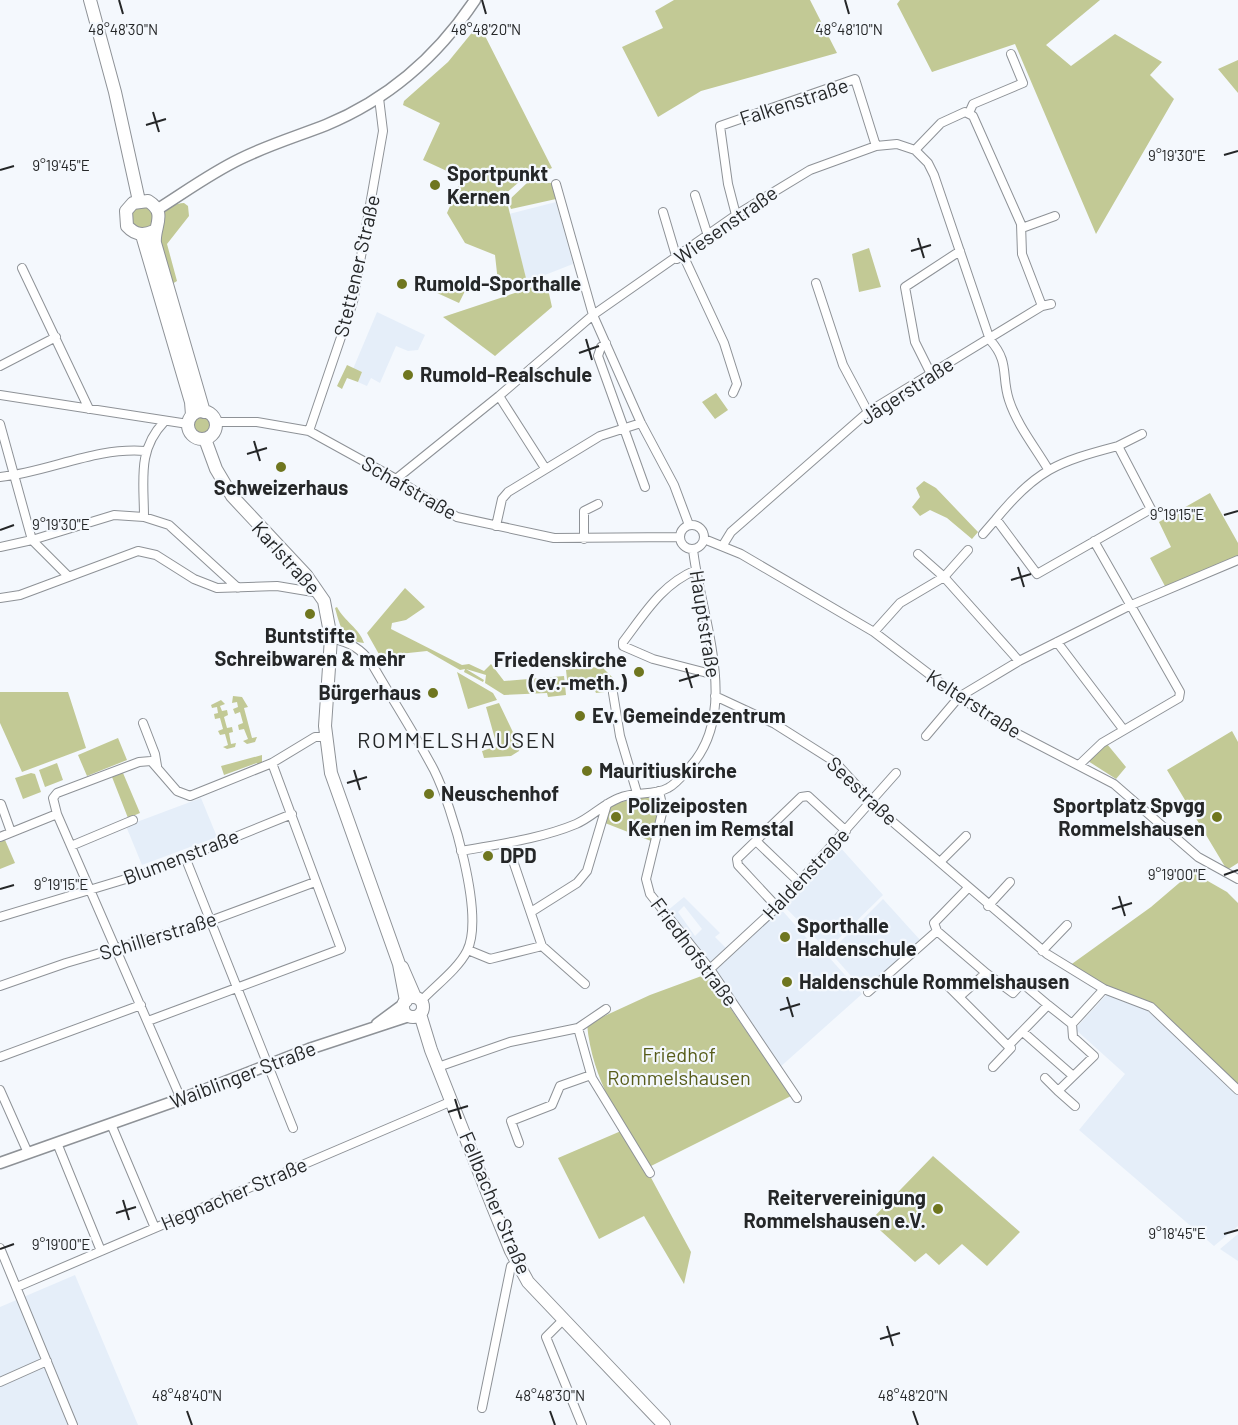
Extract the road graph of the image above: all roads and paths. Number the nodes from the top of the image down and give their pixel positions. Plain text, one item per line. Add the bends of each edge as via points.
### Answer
1 (90, 0) edge
2 (475, 0) edge
3 (1011, 54) dead end
4 (380, 98) junction
5 (969, 112) junction
6 (876, 146) junction
7 (915, 150) junction
8 (556, 184) dead end
9 (695, 195) dead end
10 (139, 201) junction
11 (158, 209) junction
12 (663, 213) dead end
13 (736, 215) junction
14 (1055, 216) dead end
15 (1022, 228) junction
16 (148, 233) junction
17 (708, 236) junction
18 (960, 250) junction
19 (680, 257) junction
20 (22, 268) dead end
21 (816, 284) dead end
22 (593, 315) junction
23 (56, 337) junction
24 (990, 340) junction
25 (606, 344) junction
26 (0, 366) edge
27 (931, 374) junction
28 (733, 393) dead end
29 (0, 395) edge
30 (499, 396) junction
31 (89, 409) junction
32 (868, 412) junction
33 (195, 417) junction
34 (164, 422) junction
35 (215, 422) junction
36 (641, 423) junction
37 (0, 424) edge
38 (624, 428) junction
39 (309, 431) junction
40 (1142, 434) dead end
41 (206, 439) junction
42 (1118, 446) junction
43 (145, 451) junction
44 (545, 468) junction
45 (1048, 469) junction
46 (14, 476) junction
47 (0, 477) edge
48 (396, 479) junction
49 (645, 487) dead end
50 (598, 504) dead end
51 (144, 517) junction
52 (996, 519) junction
53 (689, 525) junction
54 (496, 526) junction
55 (983, 534) dead end
56 (680, 537) junction
57 (584, 539) junction
58 (704, 539) junction
59 (32, 540) junction
60 (1094, 541) junction
61 (723, 545) junction
62 (0, 547) edge
63 (693, 549) junction
64 (968, 550) dead end
65 (918, 554) dead end
66 (1238, 560) edge
67 (696, 570) junction
68 (69, 576) junction
69 (944, 577) junction
70 (238, 588) junction
71 (320, 593) junction
72 (0, 598) edge
73 (1129, 606) junction
74 (874, 632) junction
75 (331, 638) junction
76 (1057, 642) junction
77 (1019, 661) junction
78 (715, 675) junction
79 (614, 693) dead end
80 (715, 696) junction
81 (960, 697) junction
82 (143, 723) dead end
83 (1123, 729) junction
84 (926, 736) dead end
85 (326, 737) junction
86 (272, 763) junction
87 (1079, 765) junction
88 (157, 766) junction
89 (896, 773) dead end
90 (659, 791) junction
91 (637, 793) junction
92 (871, 803) junction
93 (1, 804) edge
94 (607, 804) junction
95 (57, 814) junction
96 (292, 814) junction
97 (133, 820) dead end
98 (846, 831) junction
99 (11, 832) junction
100 (966, 836) dead end
101 (0, 837) edge
102 (756, 841) junction
103 (507, 843) junction
104 (70, 846) junction
105 (461, 851) junction
106 (185, 857) junction
107 (940, 862) junction
108 (1238, 879) edge
109 (315, 882) junction
110 (1010, 882) dead end
111 (800, 883) junction
112 (90, 888) junction
113 (968, 888) junction
114 (988, 906) junction
115 (777, 907) junction
116 (531, 912) junction
117 (0, 917) edge
118 (210, 921) junction
119 (1068, 925) dead end
120 (937, 931) junction
121 (542, 946) junction
122 (117, 950) junction
123 (468, 950) junction
124 (1042, 951) junction
125 (710, 969) junction
126 (986, 973) junction
127 (944, 982) dead end
128 (585, 984) dead end
129 (0, 986) edge
130 (238, 988) junction
131 (1104, 989) junction
132 (868, 992) dead end
133 (960, 997) junction
134 (141, 1005) junction
135 (1048, 1005) junction
136 (412, 1007) junction
137 (606, 1009) dead end
138 (148, 1021) junction
139 (1072, 1024) junction
140 (578, 1028) junction
141 (1023, 1032) junction
142 (1008, 1046) junction
143 (0, 1057) edge
144 (268, 1065) junction
145 (438, 1067) junction
146 (993, 1067) dead end
147 (591, 1075) junction
148 (1072, 1075) junction
149 (1046, 1078) dead end
150 (0, 1090) edge
151 (1238, 1090) edge
152 (1058, 1091) junction
153 (797, 1098) dead end
154 (181, 1099) junction
155 (452, 1101) junction
156 (1075, 1106) dead end
157 (111, 1124) junction
158 (293, 1128) dead end
159 (57, 1143) junction
160 (519, 1143) dead end
161 (28, 1153) junction
162 (0, 1163) edge
163 (650, 1173) dead end
164 (155, 1228) junction
165 (0, 1248) edge
166 (101, 1251) junction
167 (517, 1263) junction
168 (17, 1287) junction
169 (563, 1320) junction
170 (47, 1360) junction
171 (0, 1382) edge
172 (482, 1408) dead end
173 (74, 1425) edge
174 (582, 1425) edge
175 (664, 1425) edge

1 - 10 main road
2 - 4 street via 432,55
3 - 5 street via 1023,83 973,104
4 - 11 street via 239,159
4 - 39 street, Stettener Straße via 384,131 353,302
5 - 7 street via 946,119
5 - 15 street
6 - 7 street, Wiesenstraße via 897,144
6 - 13 street, Wiesenstraße via 810,170
6 - 13 street, Falkenstraße via 855,79 720,126
7 - 18 street via 934,175
8 - 22 street
9 - 17 street
10 - 11 main road via 148,201
10 - 16 main road via 129,207 126,221 131,230
11 - 16 main road via 160,218
12 - 19 street
13 - 17 street, Wiesenstraße
14 - 15 street
15 - 24 street, Jägerstraße via 1022,254 1046,305
16 - 33 main road via 154,243
17 - 19 street, Wiesenstraße
18 - 24 street
18 - 27 street via 905,287 915,342
19 - 22 street, Wiesenstraße
19 - 28 street via 724,343 738,384
20 - 23 street
21 - 32 street via 843,365
22 - 25 street
22 - 30 street, Wiesenstraße
23 - 26 street
23 - 31 street
24 - 27 street, Jägerstraße
24 - 45 street via 1003,358 1011,407
25 - 36 street
25 - 38 street via 598,356
27 - 32 street, Jägerstraße
29 - 31 street
30 - 44 street
30 - 48 street, Wiesenstraße
31 - 34 street
32 - 61 street, Jägerstraße via 731,532
33 - 34 street
33 - 35 main road
33 - 41 main road via 192,436
34 - 43 street via 151,435
35 - 39 street, Schafstraße via 257,422
35 - 41 main road via 214,431
36 - 38 street
36 - 53 street via 674,485
37 - 46 street
38 - 44 street via 600,436
38 - 49 street
39 - 48 street, Schafstraße
40 - 42 street
41 - 71 main road, Karlstraße via 216,469 232,496
42 - 45 street
42 - 60 street via 1151,509
43 - 46 street via 71,460
43 - 51 street
44 - 54 street via 502,499
45 - 52 street via 1020,489
46 - 47 street
46 - 59 street
48 - 54 street, Schafstraße via 457,518
50 - 57 street via 584,512
51 - 59 street via 114,515
51 - 70 street via 169,525
52 - 55 street
52 - 60 street via 1037,574
53 - 56 street
53 - 58 street via 701,529
54 - 57 street, Schafstraße via 554,538
56 - 57 street, Schafstraße
56 - 63 street via 683,545
58 - 61 street, Kelterstraße
58 - 63 street
59 - 62 street
59 - 68 street
60 - 73 street
61 - 74 street, Kelterstraße
63 - 67 street, Hauptstraße
64 - 69 street
65 - 69 street
66 - 73 street
67 - 78 street, Hauptstraße
67 - 78 street via 666,587 623,645 652,659
68 - 70 street via 138,551 156,555 194,579 217,588
68 - 72 street via 20,595
69 - 74 street via 900,603
69 - 77 street
70 - 71 street via 277,586
71 - 75 main road, Karlstraße
73 - 76 street
73 - 83 street via 1180,692 1179,698
74 - 81 street, Kelterstraße
75 - 85 main road, Karlstraße
75 - 105 street via 361,650 380,677 435,772
76 - 77 street
76 - 83 street
77 - 81 street
78 - 80 street, Hauptstraße
79 - 91 street via 620,736
80 - 90 street, Hauptstraße via 707,741 694,764 676,782
80 - 92 street, Seestraße via 775,724 827,756
81 - 84 street
81 - 87 street, Kelterstraße via 1016,733
82 - 88 street
83 - 87 street via 1102,742
85 - 86 street via 315,737
85 - 136 main road, Karlstraße via 339,802 399,964 405,971
86 - 88 street via 190,796 177,791
86 - 96 street
87 - 108 street, Kelterstraße via 1114,784 1198,857
88 - 95 street via 151,761 139,762 57,794 53,798
89 - 92 street, Haldenstraße
90 - 91 street, Hauptstraße
90 - 125 street, Friedhofstraße via 663,809 646,879 650,894
91 - 94 street, Hauptstraße
92 - 98 street, Haldenstraße
92 - 107 street, Seestraße
93 - 99 street
94 - 103 street, Hauptstraße via 578,823
94 - 116 street via 587,871 577,883
95 - 99 street
95 - 104 street
96 - 106 street, Blumenstraße
96 - 109 street
97 - 104 street
98 - 102 street via 808,796 801,797
98 - 111 street, Haldenstraße
99 - 101 street
100 - 107 street
102 - 111 street
102 - 115 street via 737,859 738,865
103 - 105 street, Hauptstraße
103 - 116 street
104 - 112 street
105 - 123 street via 472,897 474,927
106 - 112 street, Blumenstraße via 149,872
106 - 118 street
107 - 113 street, Seestraße
109 - 118 street, Schillerstraße
109 - 130 street via 341,950
110 - 114 street
111 - 115 street, Haldenstraße
112 - 117 street, Blumenstraße
112 - 122 street
113 - 114 street, Seestraße
113 - 120 street via 934,923
114 - 124 street, Seestraße
115 - 125 street, Haldenstraße
116 - 121 street
118 - 122 street, Schillerstraße
118 - 130 street
119 - 124 street
120 - 126 street
120 - 132 street
121 - 123 street via 490,959
121 - 128 street
122 - 129 street, Schillerstraße
122 - 134 street
123 - 136 street
124 - 131 street, Seestraße
125 - 153 street, Friedhofstraße
126 - 133 street
126 - 135 street via 1013,993 1022,984
127 - 133 street
130 - 138 street
130 - 144 street
131 - 139 street
131 - 151 street, Seestraße via 1151,1007
133 - 142 street
134 - 138 street
134 - 143 street
135 - 139 street
135 - 141 street
136 - 144 street, Waiblinger Straße via 375,1026
136 - 145 main road, Fellbacher Straße
137 - 140 street
138 - 154 street
139 - 148 street via 1073,1037 1094,1056 1077,1075
140 - 145 street via 510,1042
140 - 147 street
141 - 142 street
141 - 148 street
142 - 146 street via 1011,1048
144 - 154 street, Waiblinger Straße
144 - 158 street
145 - 155 main road, Fellbacher Straße
147 - 160 street via 560,1086 552,1105 511,1121
147 - 163 street
148 - 152 street
149 - 152 street
150 - 161 street
152 - 156 street
154 - 157 street, Waiblinger Straße
155 - 164 street, Hegnacher Straße
155 - 167 main road, Fellbacher Straße
157 - 159 street, Waiblinger Straße
157 - 164 street
159 - 161 street, Waiblinger Straße
159 - 166 street
161 - 162 street, Waiblinger Straße
164 - 166 street, Hegnacher Straße
165 - 168 street
166 - 168 street, Hegnacher Straße
167 - 169 main road, Fellbacher Straße via 528,1282
167 - 172 street via 511,1266
168 - 170 street
169 - 174 street via 546,1337
169 - 175 main road, Fellbacher Straße
170 - 171 street
170 - 173 street

